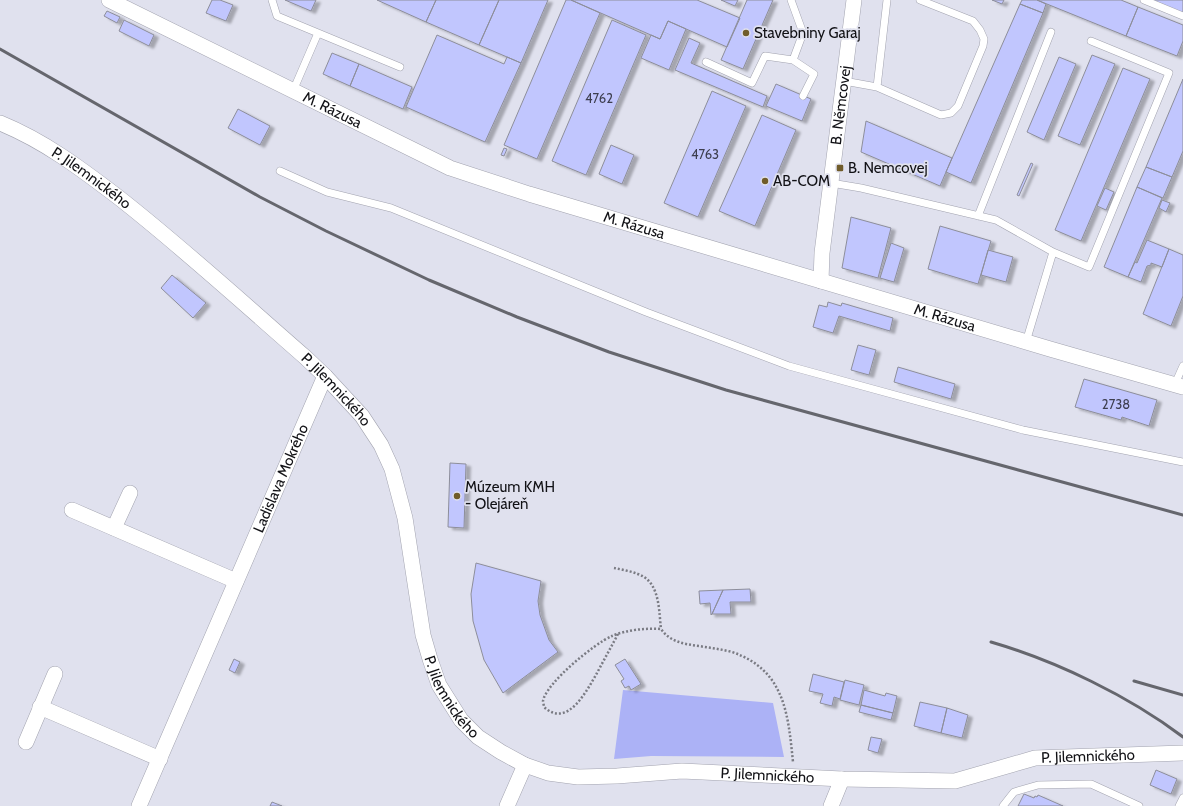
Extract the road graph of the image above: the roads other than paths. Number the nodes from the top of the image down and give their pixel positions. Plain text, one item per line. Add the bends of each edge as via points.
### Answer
1 (110, 0) edge
2 (272, 0) edge
3 (791, 0) edge
4 (854, 0) edge
5 (887, 0) edge
6 (920, 0) edge
7 (1144, 0) edge
8 (1183, 16) edge
9 (1051, 32) dead end
10 (318, 33) junction
11 (1091, 41) dead end
12 (792, 60) junction
13 (706, 62) dead end
14 (400, 67) dead end
15 (844, 81) junction
16 (876, 87) junction
17 (293, 91) junction
18 (803, 96) dead end
19 (0, 123) edge
20 (280, 172) dead end
21 (831, 183) junction
22 (978, 216) junction
23 (1053, 252) junction
24 (821, 281) junction
25 (1026, 342) junction
26 (1183, 366) edge
27 (325, 376) junction
28 (1179, 386) edge
29 (1183, 462) edge
30 (130, 493) dead end
31 (72, 510) dead end
32 (114, 528) junction
33 (236, 581) junction
34 (55, 674) dead end
35 (40, 708) junction
36 (26, 742) dead end
37 (1183, 753) edge
38 (160, 759) junction
39 (526, 765) junction
40 (842, 779) junction
41 (1183, 798) edge
42 (139, 806) edge
43 (507, 806) edge
44 (831, 806) edge
45 (1003, 806) edge
46 (1139, 806) edge
47 (1179, 806) edge

1 - 17 street, M. Rázusa
2 - 10 lane via 277,16
3 - 12 lane via 803,33
4 - 15 street, B. Němcovej
5 - 16 lane
6 - 16 lane via 973,21 984,39 958,106 951,113 941,115
7 - 8 lane
9 - 22 lane
10 - 14 lane
10 - 17 lane
11 - 23 lane via 1169,73 1089,267
12 - 13 lane via 765,56 752,83
12 - 18 lane via 814,74
15 - 16 lane
15 - 21 street, B. Němcovej
17 - 24 street, M. Rázusa via 450,168
19 - 27 street, P. Jilemnického via 50,147 143,217
20 - 29 lane via 327,192 391,208 646,312 789,366 1023,430
21 - 22 lane
21 - 24 street, B. Němcovej
22 - 23 lane via 996,220
23 - 25 lane
24 - 25 street, M. Rázusa
25 - 28 street, M. Rázusa
26 - 28 lane
27 - 33 street, Ladislava Mokrého
27 - 39 street, P. Jilemnického via 362,416 381,445 392,469 405,518 423,635 439,685 461,720 478,737
30 - 32 street
31 - 32 street
32 - 33 street
33 - 38 street, Ladislava Mokrého
34 - 35 street
35 - 36 street
35 - 38 street
37 - 40 street, P. Jilemnického via 1034,758 955,780
38 - 42 street, Ladislava Mokrého
39 - 40 street, P. Jilemnického via 548,773 578,776 682,771
39 - 43 street
40 - 44 street
41 - 47 lane
45 - 46 lane via 1014,792 1038,785 1091,784

